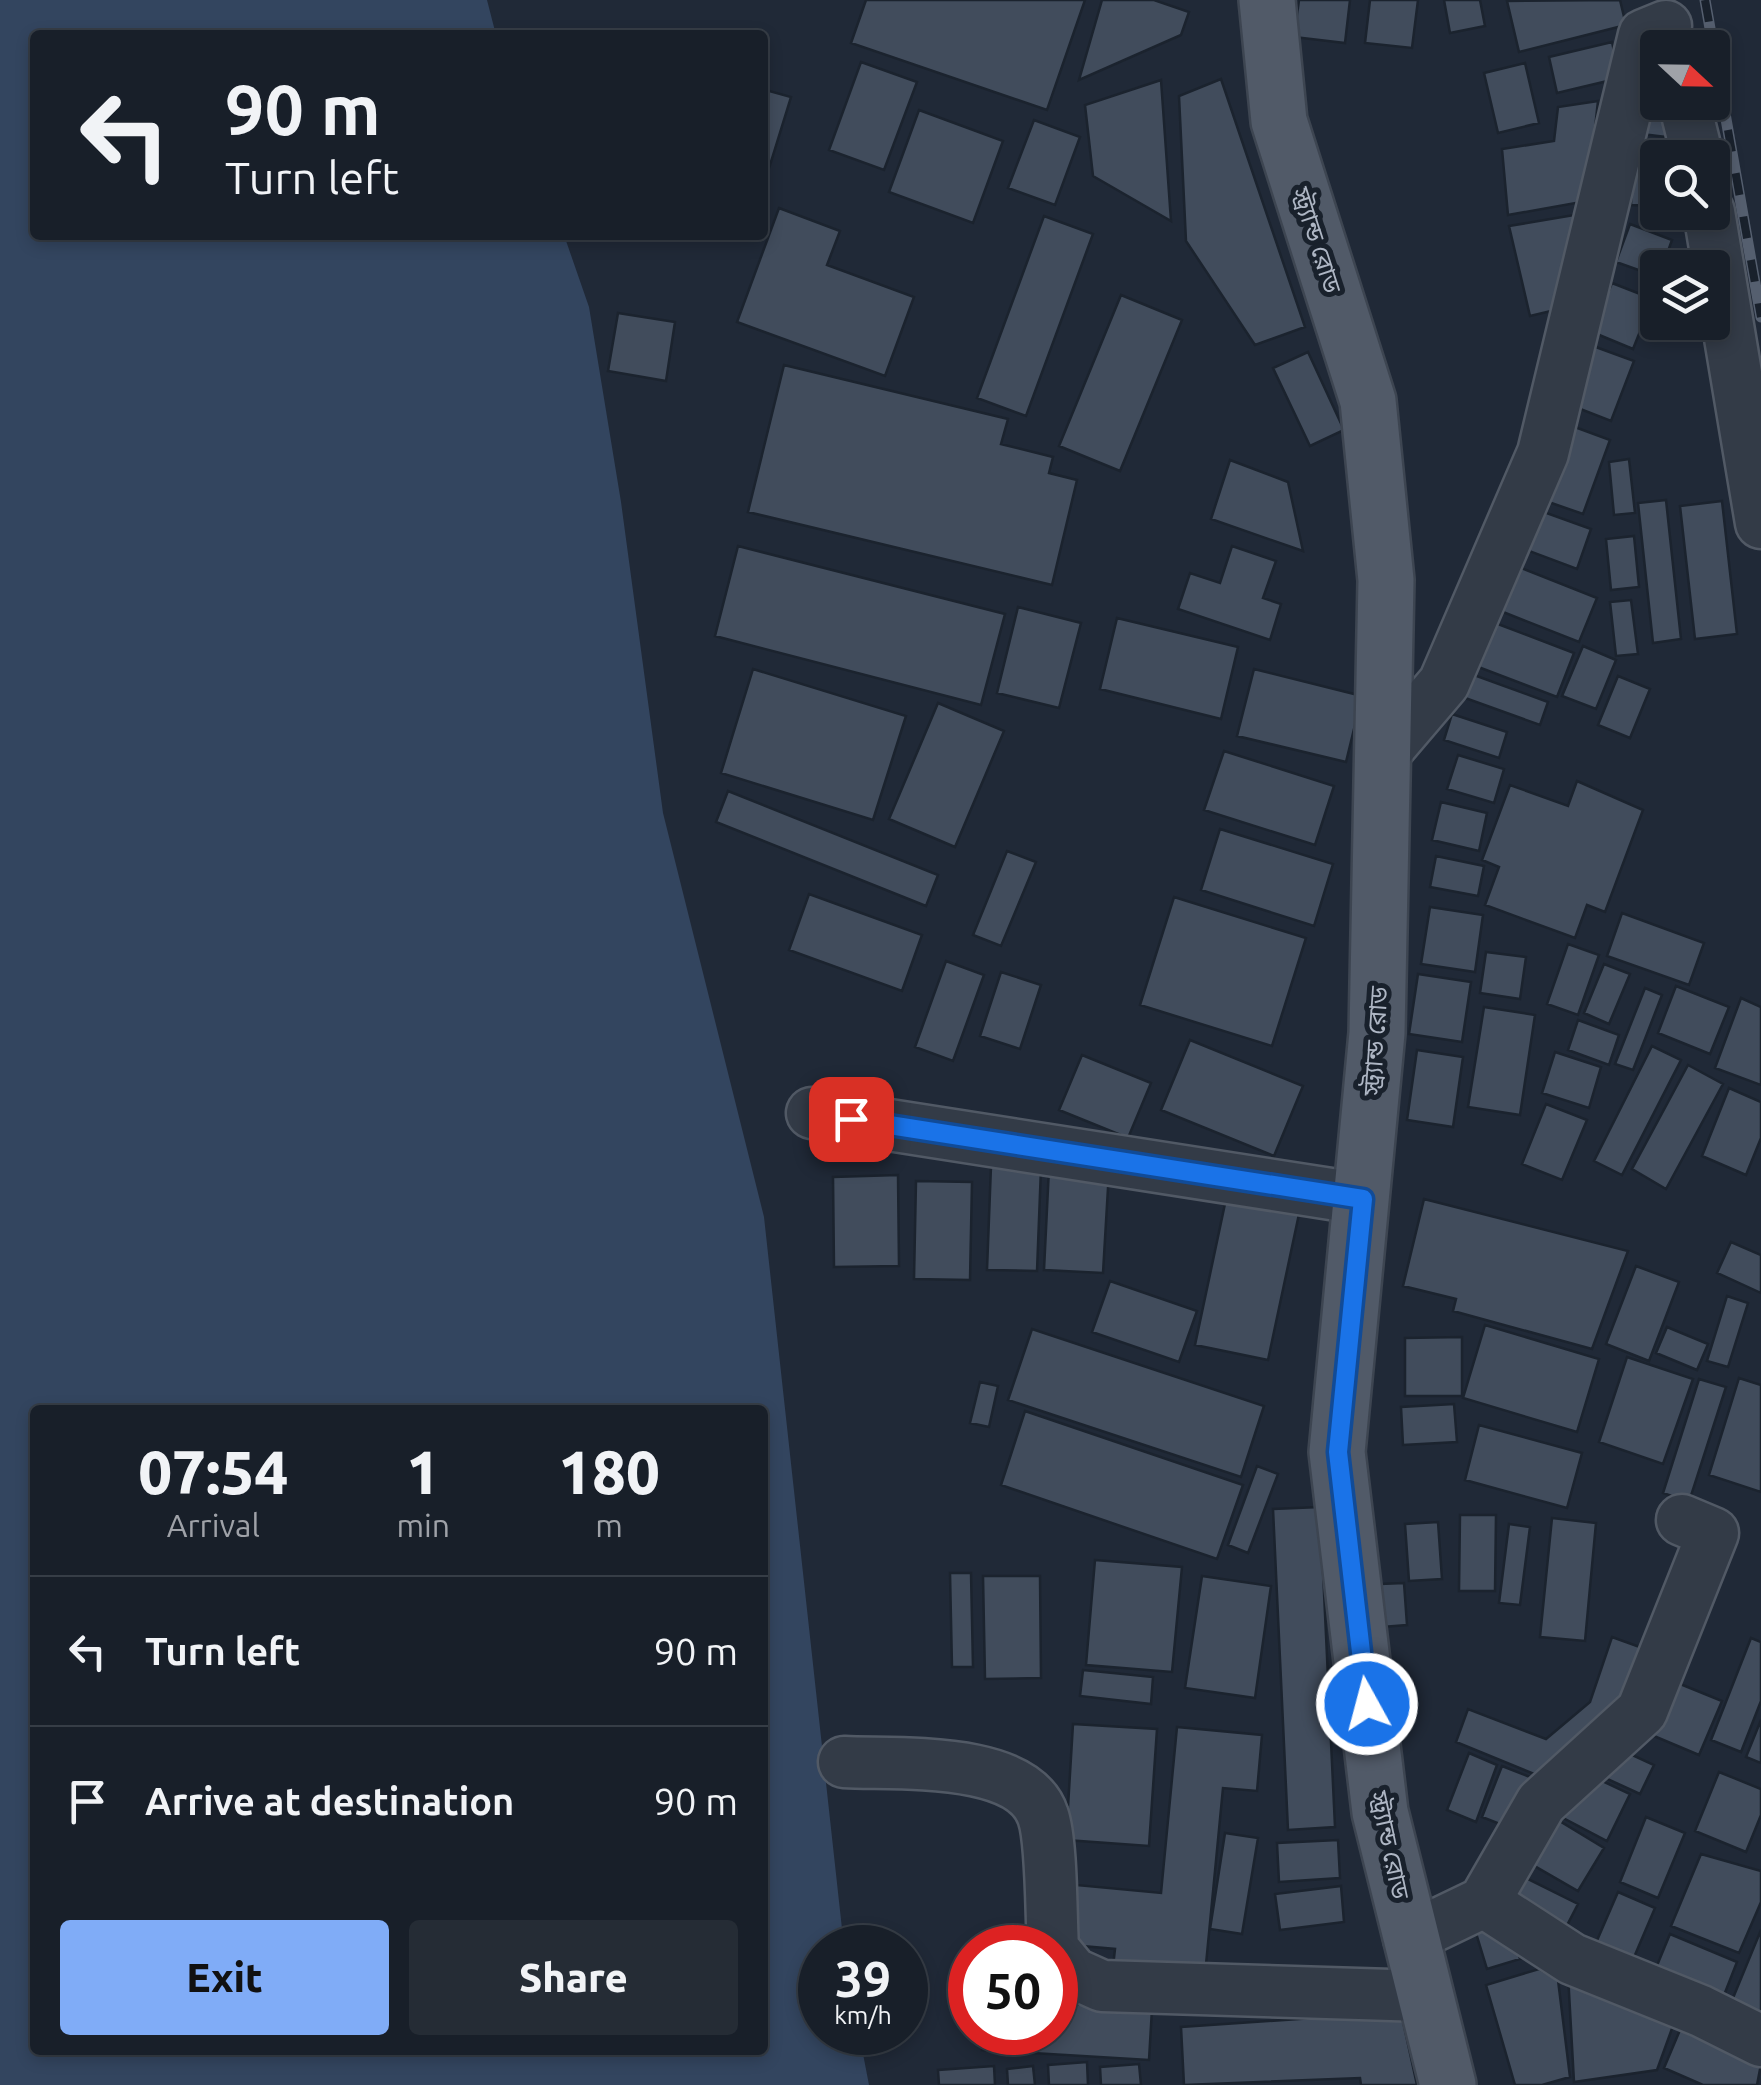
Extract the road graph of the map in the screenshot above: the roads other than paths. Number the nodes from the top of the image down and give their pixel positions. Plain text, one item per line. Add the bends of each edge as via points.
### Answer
1 (1266, 0) edge
2 (1666, 24) edge
3 (1711, 230) edge
4 (1761, 523) edge
5 (1386, 752) junction
6 (812, 1113) dead end
7 (1363, 1199) junction
8 (1682, 1520) dead end
9 (844, 1762) dead end
10 (1484, 1902) junction
11 (1052, 1925) edge
12 (1410, 1938) junction
13 (1078, 1975) edge
14 (1424, 1996) junction
15 (1761, 2041) edge
16 (1448, 2085) edge

1 - 5 main road, স্ট্র্যান্ড রোড via 1279,121 1368,401 1386,580
2 - 5 street via 1644,36 1543,453 1444,683
3 - 4 street
5 - 7 main road, স্ট্র্যান্ড রোড via 1377,1033
6 - 7 street
7 - 12 main road, স্ট্র্যান্ড রোড via 1338,1452 1380,1812
8 - 10 street via 1713,1534 1642,1711 1541,1803
9 - 11 street via 981,1770 1020,1786 1043,1815
10 - 12 street
10 - 15 street via 1572,1959
12 - 14 main road, স্ট্র্যান্ড রোড
13 - 14 street via 1102,1986
14 - 16 main road, স্ট্র্যান্ড রোড

